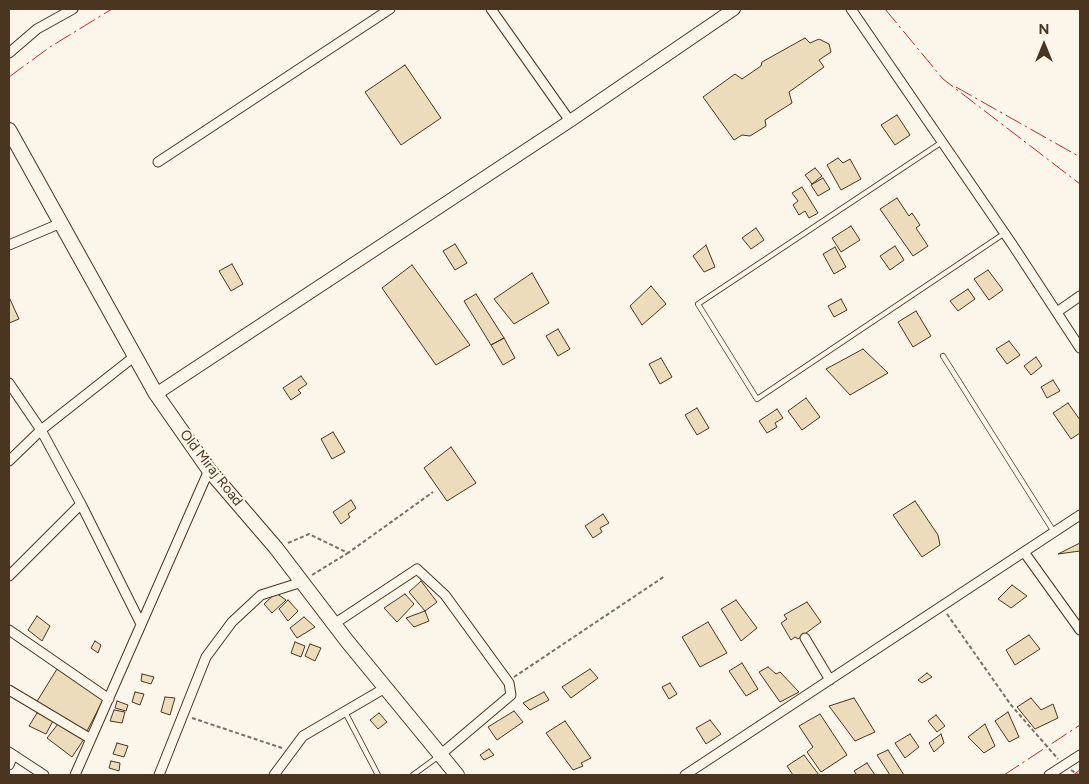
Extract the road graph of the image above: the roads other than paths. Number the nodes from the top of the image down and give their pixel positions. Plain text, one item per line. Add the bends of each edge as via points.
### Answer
1 (72, 9) edge
2 (390, 9) edge
3 (491, 9) edge
4 (734, 9) edge
5 (851, 9) edge
6 (9, 53) edge
7 (570, 121) junction
8 (9, 130) edge
9 (942, 142) junction
10 (158, 162) dead end
11 (61, 223) junction
12 (1005, 233) junction
13 (9, 245) edge
14 (1080, 296) edge
15 (1057, 312) junction
16 (1080, 348) edge
17 (135, 356) junction
18 (943, 356) dead end
19 (9, 383) edge
20 (156, 394) junction
21 (41, 430) junction
22 (9, 461) edge
23 (209, 470) junction
24 (81, 504) junction
25 (1080, 515) edge
26 (1054, 532) junction
27 (1024, 552) junction
28 (9, 576) edge
29 (302, 582) junction
30 (141, 624) junction
31 (334, 624) junction
32 (9, 630) edge
33 (1080, 630) edge
34 (805, 638) dead end
35 (830, 680) junction
36 (385, 688) junction
37 (9, 690) edge
38 (108, 699) junction
39 (344, 712) junction
40 (91, 739) junction
41 (11, 753) edge
42 (440, 755) junction
43 (1080, 755) edge
44 (9, 765) edge
45 (44, 775) edge
46 (75, 775) edge
47 (159, 775) edge
48 (274, 775) edge
49 (378, 775) edge
50 (413, 775) edge
51 (457, 775) edge
52 (685, 775) edge
53 (1049, 775) edge

1 - 6 street via 37,29
2 - 10 street
3 - 7 street
4 - 7 main road
5 - 9 street
7 - 20 main road
8 - 11 main road, Old Miraj Road
9 - 12 street
9 - 12 lane via 698,304 757,399
11 - 13 street
11 - 17 main road, Old Miraj Road
12 - 15 street
14 - 15 street
15 - 16 street
17 - 20 main road, Old Miraj Road
17 - 21 street
18 - 26 lane
19 - 21 street
20 - 23 main road, Old Miraj Road
21 - 22 street
21 - 24 street
23 - 29 main road, Old Miraj Road
23 - 30 street
24 - 28 street
24 - 30 street
25 - 26 street
26 - 27 street
27 - 33 street
27 - 35 street
29 - 31 main road, Old Miraj Road
29 - 47 street via 261,595 232,622 206,657
30 - 38 street
31 - 36 main road, Old Miraj Road
31 - 42 street via 418,569 445,595 510,683 511,694
32 - 38 street
34 - 35 street
35 - 52 street
36 - 39 street
36 - 42 main road, Old Miraj Road
37 - 40 street
38 - 40 street
39 - 48 street via 303,736
39 - 49 lane
40 - 46 street
41 - 44 street
41 - 45 street
42 - 50 lane
42 - 51 main road, Old Miraj Road
43 - 53 street

